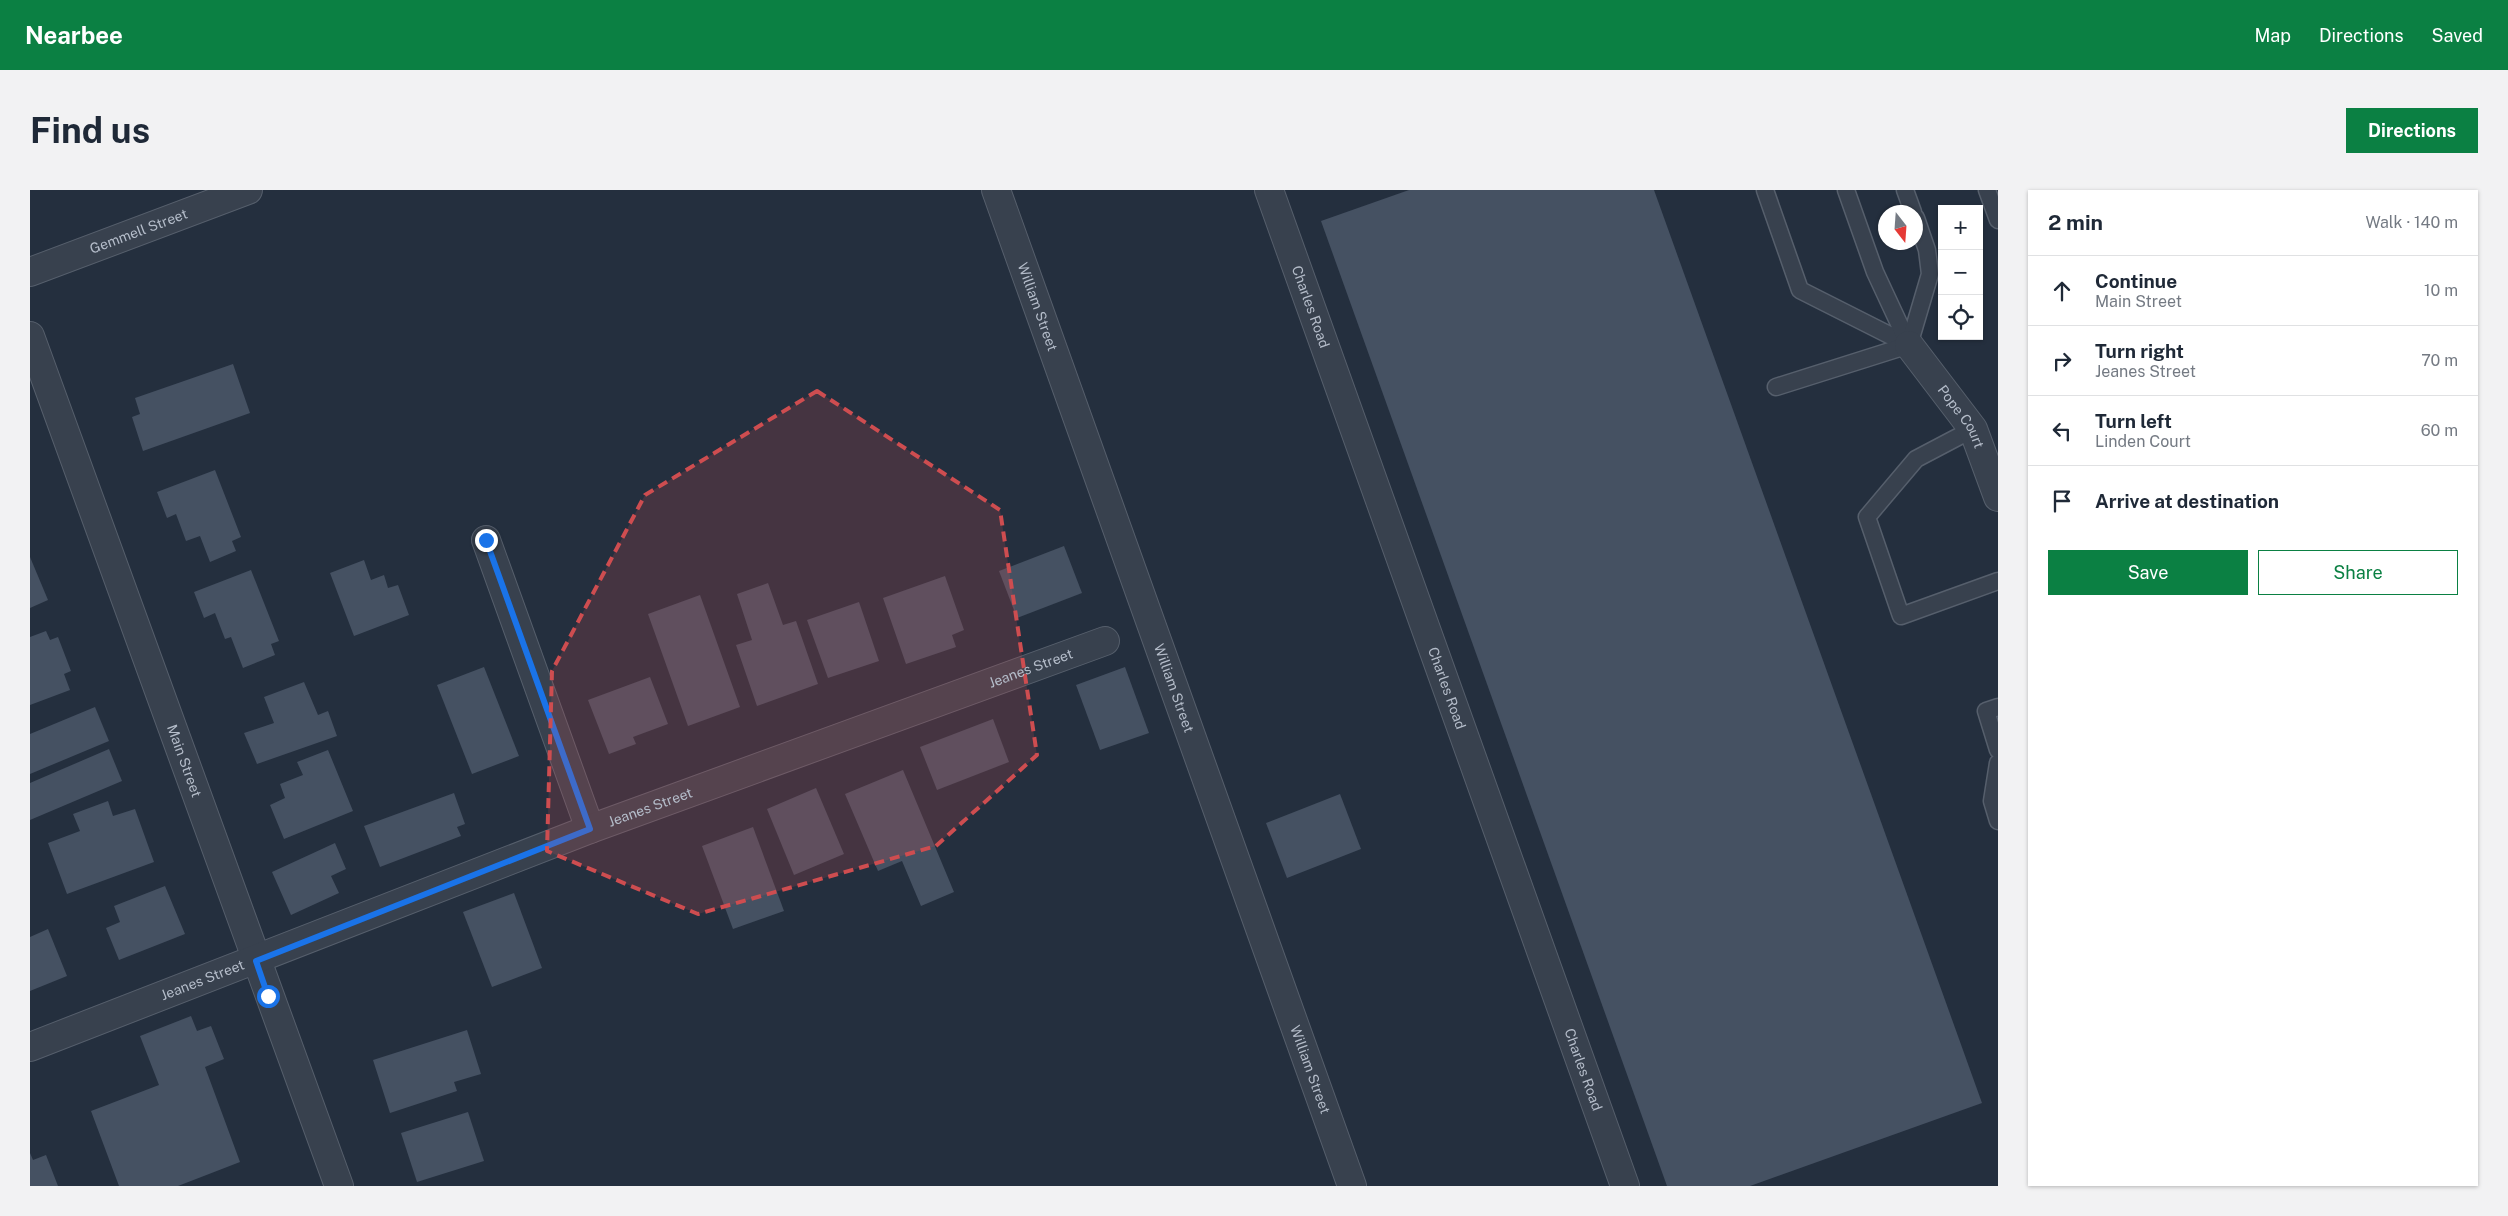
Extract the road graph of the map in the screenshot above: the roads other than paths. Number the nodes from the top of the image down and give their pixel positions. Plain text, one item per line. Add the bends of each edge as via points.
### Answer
1 (248, 190) edge
2 (996, 190) edge
3 (1269, 190) edge
4 (1765, 190) edge
5 (1846, 190) edge
6 (1905, 190) edge
7 (1987, 190) edge
8 (1911, 205) edge
9 (1998, 220) edge
10 (1923, 237) edge
11 (30, 272) edge
12 (30, 336) edge
13 (1909, 345) junction
14 (1776, 387) dead end
15 (1973, 429) junction
16 (1998, 497) edge
17 (486, 540) dead end
18 (1998, 581) edge
19 (1105, 641) dead end
20 (1998, 707) edge
21 (1998, 750) edge
22 (1998, 763) edge
23 (1998, 821) edge
24 (590, 829) junction
25 (256, 961) junction
26 (30, 1047) edge
27 (339, 1186) edge
28 (1352, 1186) edge
29 (1625, 1186) edge

1 - 11 street, Gemmell Street
2 - 28 street, William Street
3 - 29 street, Charles Road
4 - 13 lane via 1800,290
5 - 13 lane via 1874,272
6 - 8 lane
7 - 9 lane
10 - 13 lane via 1930,274
12 - 25 street, Main Street
13 - 14 lane
13 - 15 street, Pope Court
15 - 16 street, Pope Court
15 - 18 lane via 1916,459 1867,517 1901,616
17 - 24 street
19 - 24 street, Jeanes Street
20 - 21 lane via 1986,711
22 - 23 lane via 1992,801
24 - 25 street, Jeanes Street
25 - 26 street, Jeanes Street
25 - 27 street, Main Street

